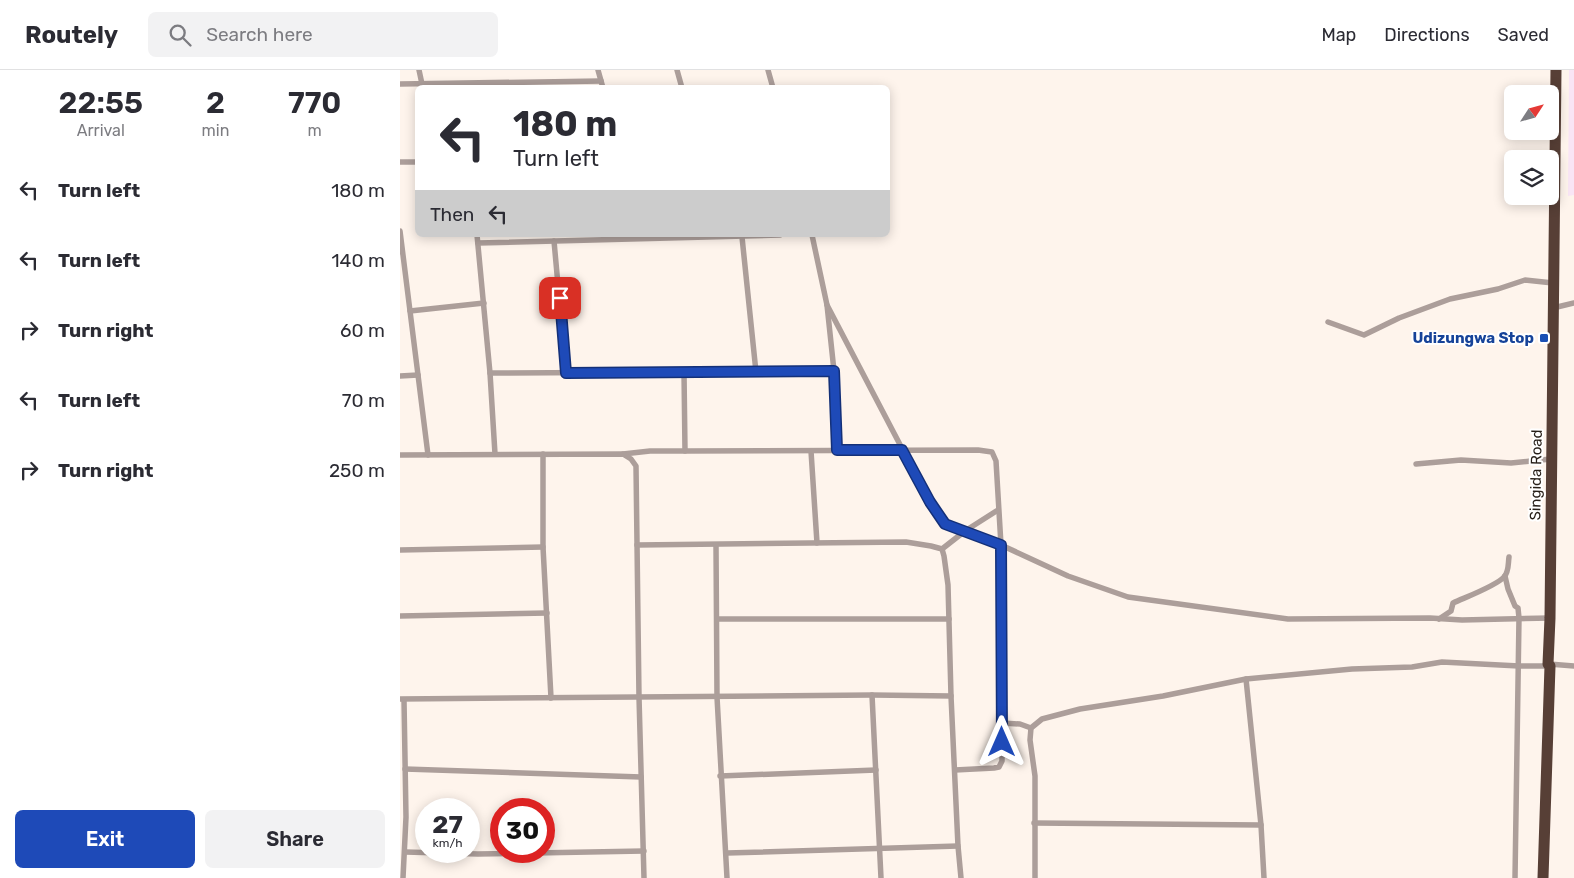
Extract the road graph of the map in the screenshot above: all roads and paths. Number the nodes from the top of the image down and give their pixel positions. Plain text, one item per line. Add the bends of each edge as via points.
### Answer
1 (418, 70) edge
2 (598, 70) edge
3 (677, 70) edge
4 (768, 70) edge
5 (1556, 70) edge
6 (400, 84) edge
7 (422, 84) junction
8 (602, 84) edge
9 (681, 85) edge
10 (772, 85) edge
11 (400, 162) edge
12 (415, 162) edge
13 (400, 230) edge
14 (477, 237) edge
15 (628, 237) edge
16 (742, 237) joint
17 (812, 237) edge
18 (401, 239) edge
19 (554, 241) junction
20 (478, 243) junction
21 (1553, 284) junction
22 (1574, 302) edge
23 (484, 303) junction
24 (827, 305) junction
25 (1553, 308) junction
26 (410, 311) junction
27 (1328, 322) dead end
28 (834, 371) junction
29 (684, 372) junction
30 (756, 372) junction
31 (490, 373) junction
32 (566, 373) junction
33 (418, 375) junction
34 (400, 376) edge
35 (837, 450) junction
36 (902, 450) junction
37 (685, 451) junction
38 (810, 451) junction
39 (495, 454) junction
40 (544, 454) junction
41 (623, 454) junction
42 (400, 455) edge
43 (428, 455) junction
44 (1552, 459) junction
45 (1416, 464) dead end
46 (998, 510) junction
47 (965, 532) junction
48 (817, 543) junction
49 (637, 545) junction
50 (716, 545) junction
51 (1001, 545) junction
52 (543, 546) junction
53 (942, 549) junction
54 (400, 550) edge
55 (1509, 558) dead end
56 (1505, 576) junction
57 (546, 613) junction
58 (400, 616) edge
59 (1439, 618) junction
60 (1518, 618) junction
61 (1550, 618) junction
62 (717, 619) junction
63 (949, 619) junction
64 (1549, 665) junction
65 (1519, 666) junction
66 (1574, 666) edge
67 (1246, 678) junction
68 (872, 695) junction
69 (951, 696) junction
70 (639, 697) junction
71 (717, 697) junction
72 (551, 698) junction
73 (402, 700) edge
74 (1002, 723) junction
75 (1031, 728) junction
76 (405, 769) junction
77 (876, 770) junction
78 (955, 770) junction
79 (720, 776) junction
80 (641, 777) junction
81 (1034, 823) junction
82 (1260, 825) junction
83 (958, 846) junction
84 (880, 848) junction
85 (644, 851) junction
86 (405, 852) junction
87 (727, 853) junction
88 (403, 878) edge
89 (644, 878) edge
90 (727, 878) edge
91 (881, 878) edge
92 (961, 878) edge
93 (1035, 878) edge
94 (1264, 878) edge
95 (1515, 878) edge
96 (1543, 878) edge

1 - 7 street
2 - 8 street
3 - 9 street
4 - 10 street
5 - 21 highway, Singida Road
6 - 7 street
7 - 8 street
11 - 12 street
13 - 18 street
14 - 20 street
15 - 16 street
15 - 19 street
16 - 30 street
17 - 24 street
18 - 26 street
19 - 20 street
19 - 32 street
20 - 23 street
21 - 25 highway, Singida Road
21 - 27 street via 1525,280 1450,299 1364,335
22 - 25 street
23 - 26 street
23 - 31 street
24 - 28 street
24 - 36 street
25 - 44 highway, Singida Road
26 - 33 street
28 - 30 street
28 - 35 street
29 - 30 street
29 - 32 street
29 - 37 street
31 - 32 street
31 - 39 street
33 - 34 street
33 - 43 street
35 - 36 street
35 - 38 street
36 - 46 street via 992,452 996,461
36 - 47 street via 945,524
37 - 38 street
37 - 41 street
38 - 48 street
39 - 40 street
39 - 43 street
40 - 41 street
40 - 52 street
41 - 49 street via 636,466
42 - 43 street
44 - 45 street
44 - 61 highway, Singida Road
46 - 47 street
46 - 51 street
47 - 51 street
47 - 53 street
48 - 50 street
48 - 53 street via 906,542
49 - 50 street
49 - 70 street
50 - 62 street
51 - 59 street via 1068,576 1128,597 1288,619
51 - 74 street
52 - 54 street
52 - 57 street
53 - 63 street
55 - 56 street
56 - 59 street via 1453,603 1451,612
56 - 60 street via 1518,608
57 - 58 street
57 - 72 street
59 - 60 street
60 - 61 street
60 - 65 street
61 - 64 highway, Singida Road
62 - 63 street
62 - 71 street
63 - 69 street
64 - 65 street
64 - 66 street
64 - 96 highway, Singida Road
65 - 67 street via 1442,662 1412,667
65 - 95 street
67 - 75 street via 1080,709 1042,719
67 - 82 street
68 - 69 street
68 - 71 street
68 - 77 street
69 - 78 street
70 - 71 street
70 - 72 street
70 - 80 street
71 - 79 street
72 - 73 street
73 - 76 street
74 - 75 street
74 - 78 street via 1002,761 999,766
75 - 81 street
76 - 80 street
76 - 86 street
77 - 79 street
77 - 84 street
78 - 83 street
79 - 87 street
80 - 85 street
81 - 82 street
81 - 93 street
82 - 94 street
83 - 84 street
83 - 92 street
84 - 87 street
84 - 91 street
85 - 86 street
85 - 89 street
86 - 88 street
87 - 90 street

